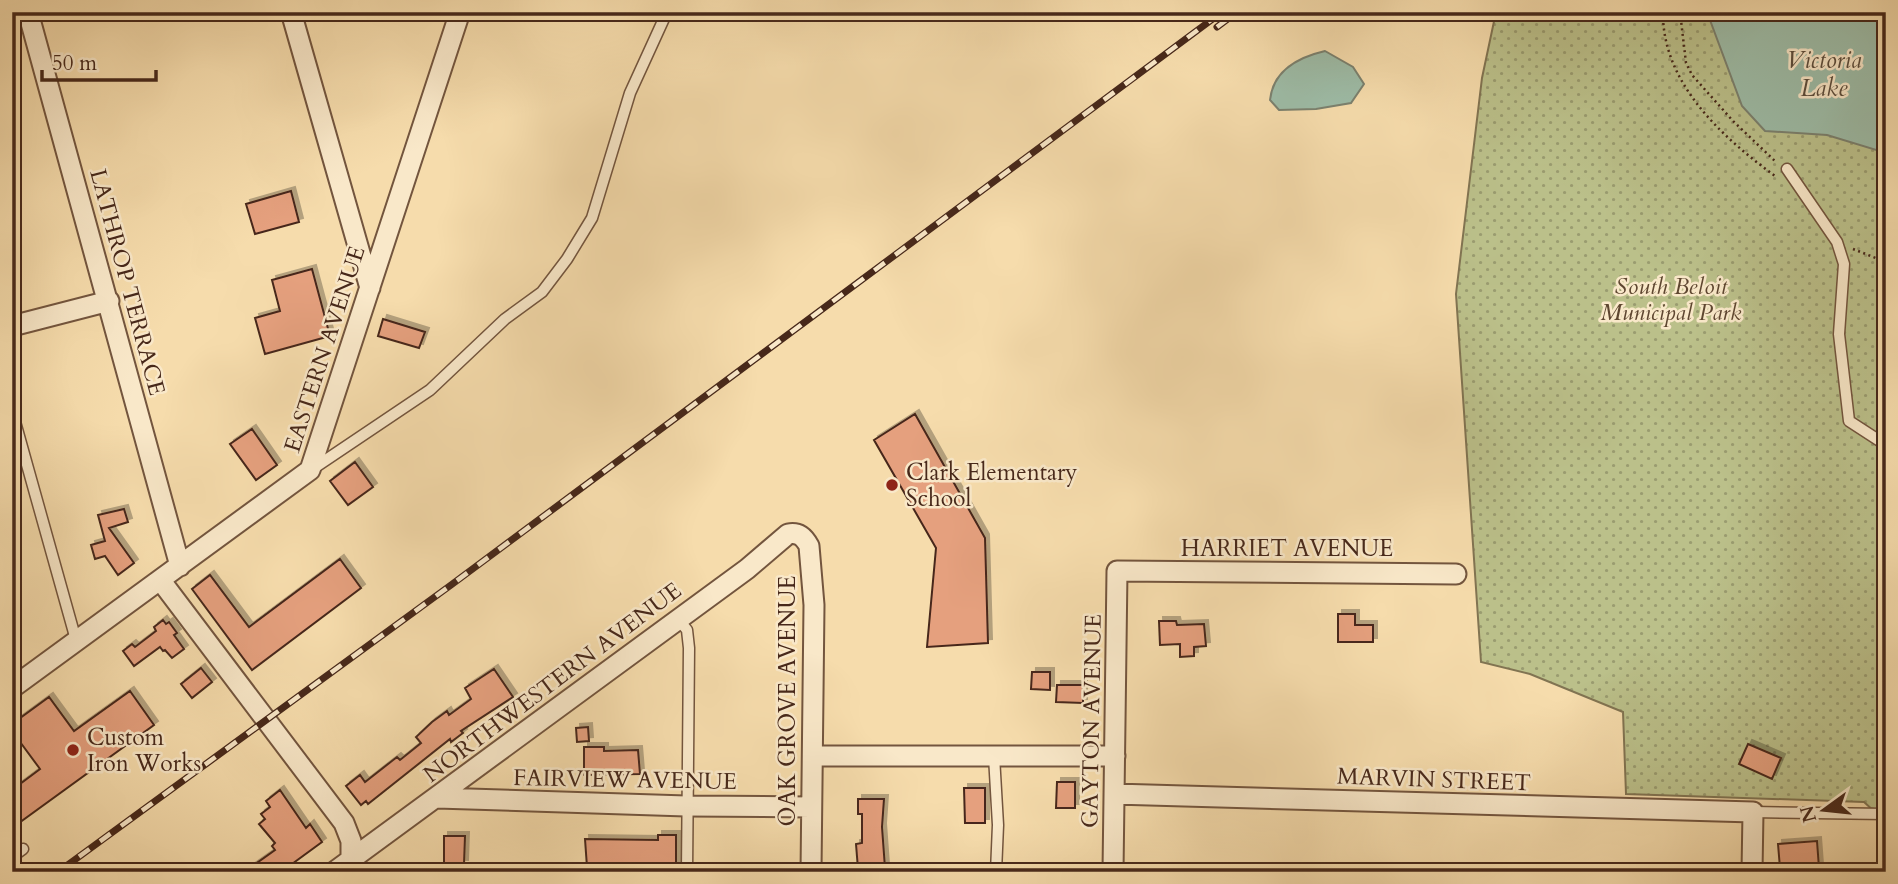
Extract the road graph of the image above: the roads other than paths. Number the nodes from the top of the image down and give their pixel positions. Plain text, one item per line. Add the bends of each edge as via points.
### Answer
1 (28, 12) edge
2 (291, 12) edge
3 (460, 12) edge
4 (667, 12) edge
5 (1787, 169) road end
6 (370, 288) junction
7 (108, 301) junction
8 (12, 326) edge
9 (12, 411) edge
10 (1886, 445) edge
11 (310, 470) junction
12 (799, 534) joint
13 (180, 566) junction
14 (1117, 571) joint
15 (1456, 574) dead end
16 (161, 580) junction
17 (678, 619) junction
18 (76, 640) junction
19 (12, 688) edge
20 (813, 756) junction
21 (994, 756) junction
22 (1115, 756) junction
23 (1114, 794) junction
24 (437, 798) junction
25 (686, 806) junction
26 (811, 807) junction
27 (1753, 812) junction
28 (1886, 814) edge
29 (23, 849) dead end
30 (12, 857) edge
31 (351, 865) edge
32 (334, 872) edge
33 (687, 872) edge
34 (811, 872) edge
35 (996, 872) edge
36 (1113, 872) edge
37 (1752, 872) edge

1 - 7 street, LATHROP TERRACE
2 - 6 street
3 - 6 street, EASTERN AVENUE
4 - 11 lane via 630,93 592,218 567,260 542,292 505,319 430,390
5 - 10 lane via 1838,242 1844,264 1839,334 1849,421
6 - 11 street, EASTERN AVENUE
7 - 8 street
7 - 13 street, LATHROP TERRACE
9 - 18 lane
11 - 13 street, EASTERN AVENUE
12 - 17 street, NORTHWESTERN AVENUE via 788,534
12 - 20 street, OAK GROVE AVENUE via 811,552
13 - 16 street, EASTERN AVENUE
14 - 15 street, HARRIET AVENUE
14 - 22 street, GAYTON AVENUE
16 - 18 street, EASTERN AVENUE
16 - 31 street via 344,823 351,841
17 - 24 street, NORTHWESTERN AVENUE
17 - 25 lane via 687,630 690,648
18 - 19 street, EASTERN AVENUE
20 - 21 street
20 - 26 street, OAK GROVE AVENUE
21 - 22 street
21 - 35 lane
22 - 23 street, GAYTON AVENUE
23 - 27 street, MARVIN STREET
23 - 36 street, GAYTON AVENUE
24 - 25 street, FAIRVIEW AVENUE
24 - 31 street, NORTHWESTERN AVENUE
25 - 26 street, FAIRVIEW AVENUE
25 - 33 lane
26 - 34 street, OAK GROVE AVENUE
27 - 28 lane
27 - 37 street
29 - 30 lane
31 - 32 street, NORTHWESTERN AVENUE

